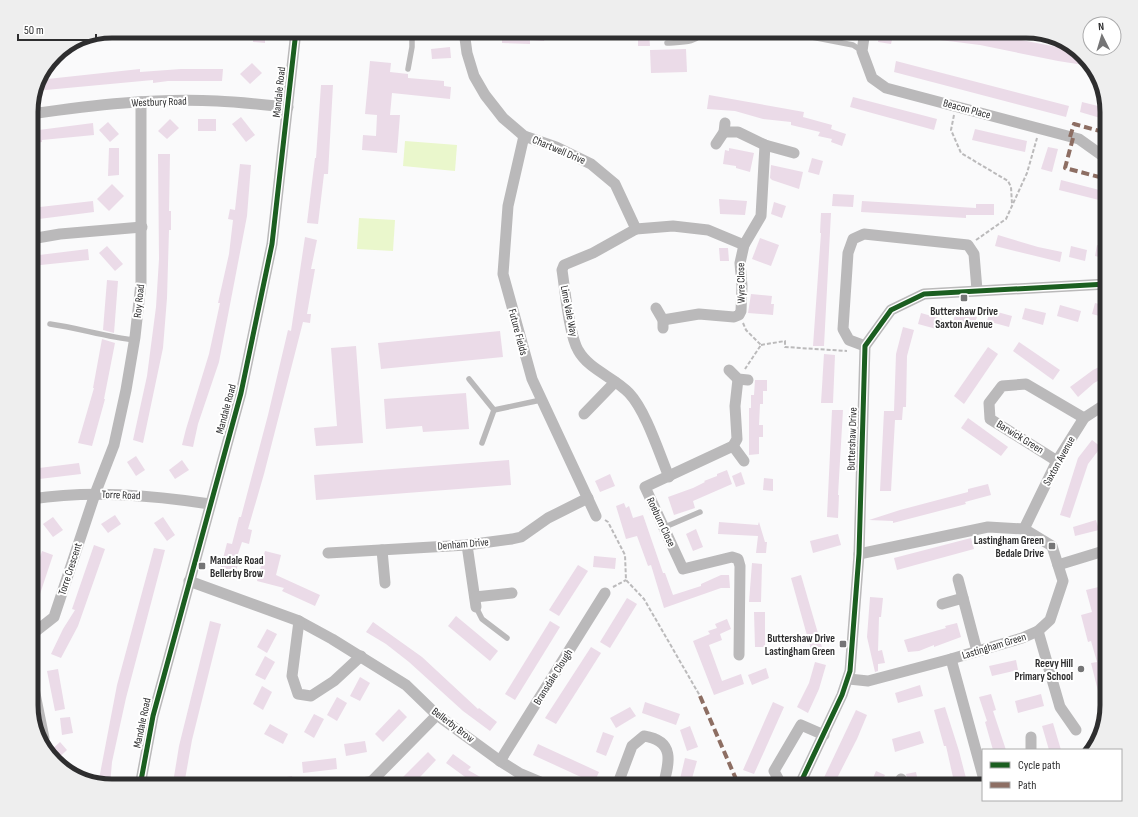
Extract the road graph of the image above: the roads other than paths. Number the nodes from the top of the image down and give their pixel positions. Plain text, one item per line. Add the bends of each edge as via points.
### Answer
1 (295, 38) edge
2 (412, 38) edge
3 (465, 38) edge
4 (696, 38) edge
5 (817, 38) edge
6 (864, 38) edge
7 (666, 43) dead end
8 (862, 51) junction
9 (408, 69) dead end
10 (141, 102) junction
11 (288, 107) junction
12 (38, 113) edge
13 (524, 136) junction
14 (716, 144) dead end
15 (765, 145) junction
16 (794, 152) dead end
17 (1100, 154) edge
18 (142, 227) junction
19 (636, 229) junction
20 (38, 238) edge
21 (744, 245) junction
22 (1100, 284) edge
23 (977, 290) junction
24 (656, 308) dead end
25 (50, 324) dead end
26 (135, 340) junction
27 (865, 349) junction
28 (729, 370) dead end
29 (469, 379) dead end
30 (615, 382) junction
31 (541, 400) junction
32 (1100, 408) edge
33 (494, 410) junction
34 (584, 414) dead end
35 (1084, 418) junction
36 (482, 443) dead end
37 (733, 446) junction
38 (1057, 460) junction
39 (744, 461) dead end
40 (669, 477) junction
41 (95, 494) junction
42 (38, 498) edge
43 (588, 498) junction
44 (210, 504) junction
45 (700, 512) dead end
46 (596, 516) road end
47 (665, 527) junction
48 (1024, 529) junction
49 (468, 545) junction
50 (382, 550) junction
51 (1100, 552) edge
52 (328, 553) dead end
53 (859, 554) junction
54 (1058, 565) junction
55 (958, 579) dead end
56 (189, 581) junction
57 (385, 583) dead end
58 (512, 593) dead end
59 (605, 593) road end
60 (963, 598) junction
61 (475, 602) junction
62 (942, 604) dead end
63 (299, 620) junction
64 (38, 630) edge
65 (1038, 631) junction
66 (507, 638) dead end
67 (977, 651) junction
68 (739, 655) dead end
69 (361, 656) junction
70 (951, 659) junction
71 (848, 679) junction
72 (38, 708) edge
73 (437, 715) junction
74 (41, 725) edge
75 (1076, 730) dead end
76 (824, 735) junction
77 (1031, 737) dead end
78 (1031, 749) edge
79 (500, 761) junction
80 (982, 772) edge
81 (141, 779) edge
82 (373, 779) edge
83 (533, 779) edge
84 (620, 779) edge
85 (665, 779) edge
86 (778, 779) edge
87 (802, 779) edge

1 - 11 street, Mandale Road
2 - 9 lane
3 - 13 street, Chartwell Drive via 467,53 485,95 504,118
4 - 7 lane via 690,41
5 - 8 lane via 853,45
6 - 8 street, Beacon Place
8 - 17 street, Beacon Place via 872,78 886,88 1079,139
10 - 11 street, Westbury Road via 217,101
10 - 12 street, Westbury Road
10 - 18 street, Roy Road
11 - 44 street, Mandale Road via 272,244 241,393
13 - 19 street, Chartwell Drive via 556,147 591,164 615,184
13 - 31 street, Future Fields via 508,206 503,274 520,340
14 - 15 street via 724,128
15 - 16 street
15 - 21 street via 762,216
18 - 20 street
18 - 26 street, Roy Road via 141,283
19 - 21 street via 673,226 708,230
19 - 30 street, Lime Vale Way via 593,253 564,265 562,270 577,350
21 - 24 street, Wyre Close via 740,263 742,286 739,315 734,317 699,314 663,324
22 - 23 street
23 - 27 street via 924,294 891,310
23 - 27 street via 974,254 968,244 864,234 853,239 848,253 842,329 849,340
25 - 26 lane
26 - 41 street, Roy Road via 114,445
27 - 53 street, Buttershaw Drive
28 - 37 street via 743,380 735,406 737,439
29 - 33 lane
30 - 34 street
30 - 40 street, Lime Vale Way via 628,391 638,403
31 - 33 lane
31 - 43 street, Future Fields
32 - 35 street, Saxton Avenue
33 - 36 lane
35 - 38 street, Saxton Avenue
35 - 38 street, Barwick Green via 1026,384 1002,386 989,403 990,419
37 - 39 street
37 - 40 street, Roeburn Close
38 - 48 street, Saxton Avenue
40 - 47 street, Roeburn Close via 645,487
41 - 42 street, Torre Road
41 - 44 street, Torre Road via 153,496
41 - 64 street, Torre Crescent via 54,617
43 - 46 street, Future Fields
43 - 49 street, Denham Drive via 548,518 521,537
44 - 56 street, Mandale Road
45 - 47 lane
47 - 68 street, Roeburn Close via 683,569 732,557 738,559
48 - 53 street, Lastingham Green via 988,527
48 - 54 street, Lastingham Green via 1052,546
49 - 50 street, Denham Drive
49 - 61 street
50 - 52 street, Denham Drive
50 - 57 street
51 - 54 street
53 - 71 street, Buttershaw Drive
54 - 65 street, Lastingham Green via 1063,580 1050,620
55 - 60 street
56 - 63 street, Bellerby Brow
56 - 81 street, Mandale Road via 153,716
58 - 61 street
59 - 79 street, Bransdale Clough
60 - 62 street
60 - 67 street
61 - 66 lane via 482,619
63 - 69 street, Bellerby Brow
63 - 69 street via 292,676 298,694 311,696 334,681
65 - 67 street, Lastingham Green
65 - 75 street via 1060,707
67 - 70 street, Lastingham Green
69 - 73 street, Bellerby Brow via 406,685
70 - 71 street, Lastingham Green via 868,681
70 - 80 street
71 - 76 street, Buttershaw Drive
72 - 74 street
73 - 79 street, Bellerby Brow
73 - 82 street
76 - 86 street via 801,725 774,771
76 - 87 street, Buttershaw Drive
77 - 78 street
79 - 83 street, Bellerby Brow
84 - 85 street via 632,746 644,736 655,738 667,750 669,761

